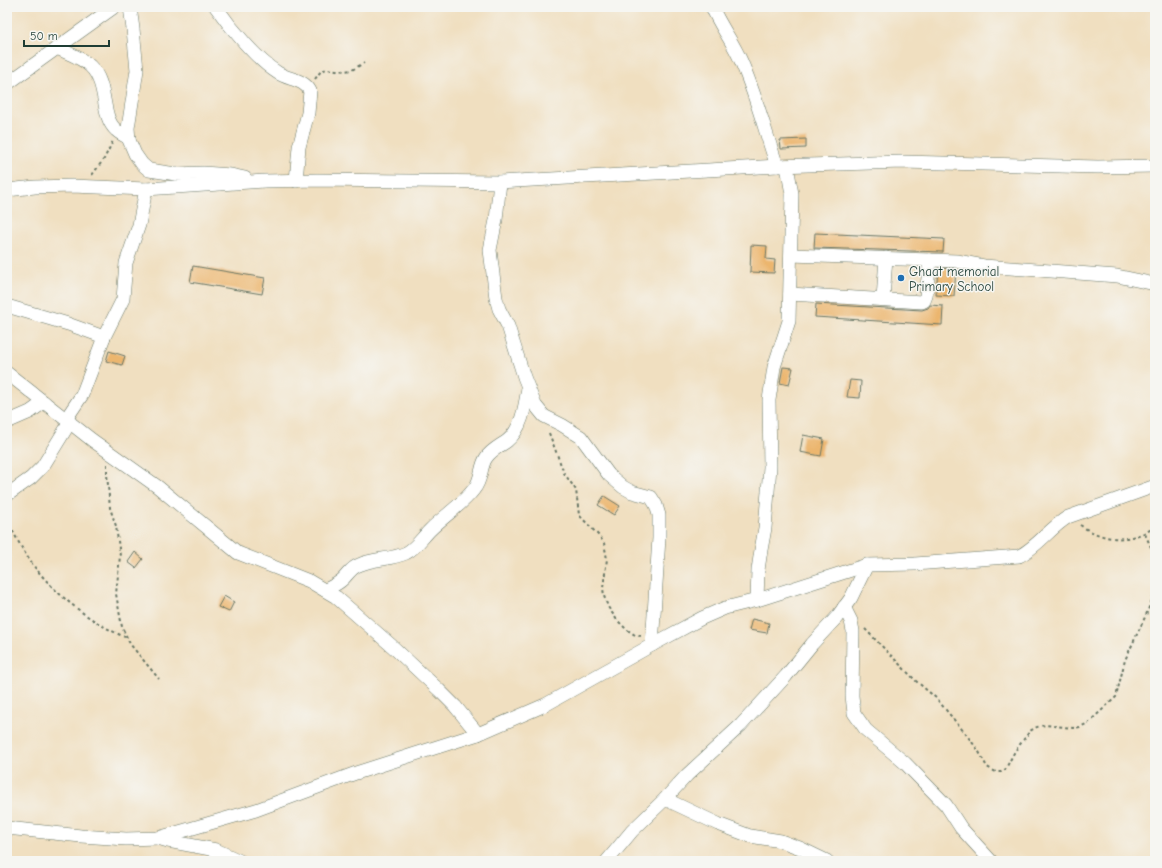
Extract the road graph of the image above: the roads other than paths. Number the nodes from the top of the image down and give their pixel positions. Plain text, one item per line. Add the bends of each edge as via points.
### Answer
1 (114, 7) edge
2 (130, 7) edge
3 (216, 7) edge
4 (712, 7) edge
5 (57, 48) junction
6 (7, 84) edge
7 (129, 138) junction
8 (782, 166) junction
9 (1155, 166) edge
10 (296, 181) junction
11 (265, 182) junction
12 (500, 182) junction
13 (146, 189) junction
14 (7, 190) edge
15 (791, 255) junction
16 (886, 258) junction
17 (930, 260) junction
18 (1155, 284) edge
19 (790, 294) junction
20 (883, 299) junction
21 (7, 306) edge
22 (104, 337) junction
23 (7, 373) edge
24 (528, 388) junction
25 (44, 402) junction
26 (68, 421) junction
27 (7, 422) edge
28 (1155, 486) edge
29 (7, 495) edge
30 (867, 565) junction
31 (325, 590) junction
32 (757, 600) junction
33 (844, 607) junction
34 (652, 640) junction
35 (478, 734) junction
36 (665, 799) junction
37 (7, 828) edge
38 (158, 838) junction
39 (240, 861) edge
40 (607, 861) edge
41 (827, 861) edge
42 (991, 861) edge

1 - 5 street
2 - 7 street via 137,70 128,128
3 - 10 street via 228,24 266,64 279,74 304,83 310,91 308,113 299,147
4 - 8 street via 741,60
5 - 6 street
5 - 7 street via 89,65 103,88 108,118 112,126
7 - 11 street via 135,154 149,170 176,174 231,175
8 - 9 street via 902,162
8 - 12 street
8 - 15 street via 792,194
10 - 11 street
10 - 12 street
11 - 13 street
12 - 24 street via 490,250 496,298
13 - 14 street via 72,186
13 - 22 street via 139,225 126,263 123,299
15 - 16 street
15 - 19 street
16 - 17 street
16 - 20 street
17 - 18 street via 957,260 984,266 1111,275
17 - 20 street via 924,301
19 - 20 street
19 - 32 street via 789,321 774,367 769,400 770,467
21 - 22 street
22 - 26 street via 82,395
23 - 25 street
24 - 31 street via 519,425 509,440 486,457 475,489 466,498 411,550 357,565 342,580
24 - 34 street via 535,405 544,416 581,437 610,475 623,487 651,497 656,505 659,515 659,538
25 - 26 street
25 - 27 street via 30,412
26 - 29 street via 43,466
26 - 31 street via 158,487 238,553 310,581
28 - 30 street via 1068,517 1019,556
30 - 32 street
30 - 33 street
31 - 35 street via 392,646 455,706
32 - 34 street via 725,608
33 - 36 street via 741,725
33 - 42 street via 853,631 854,713 866,730 905,762 946,805 961,828
34 - 35 street via 545,705
35 - 38 street via 356,773 256,810
36 - 40 street via 632,831
36 - 41 street via 718,824 750,836 781,841
37 - 38 street via 126,839
38 - 39 street via 216,850

